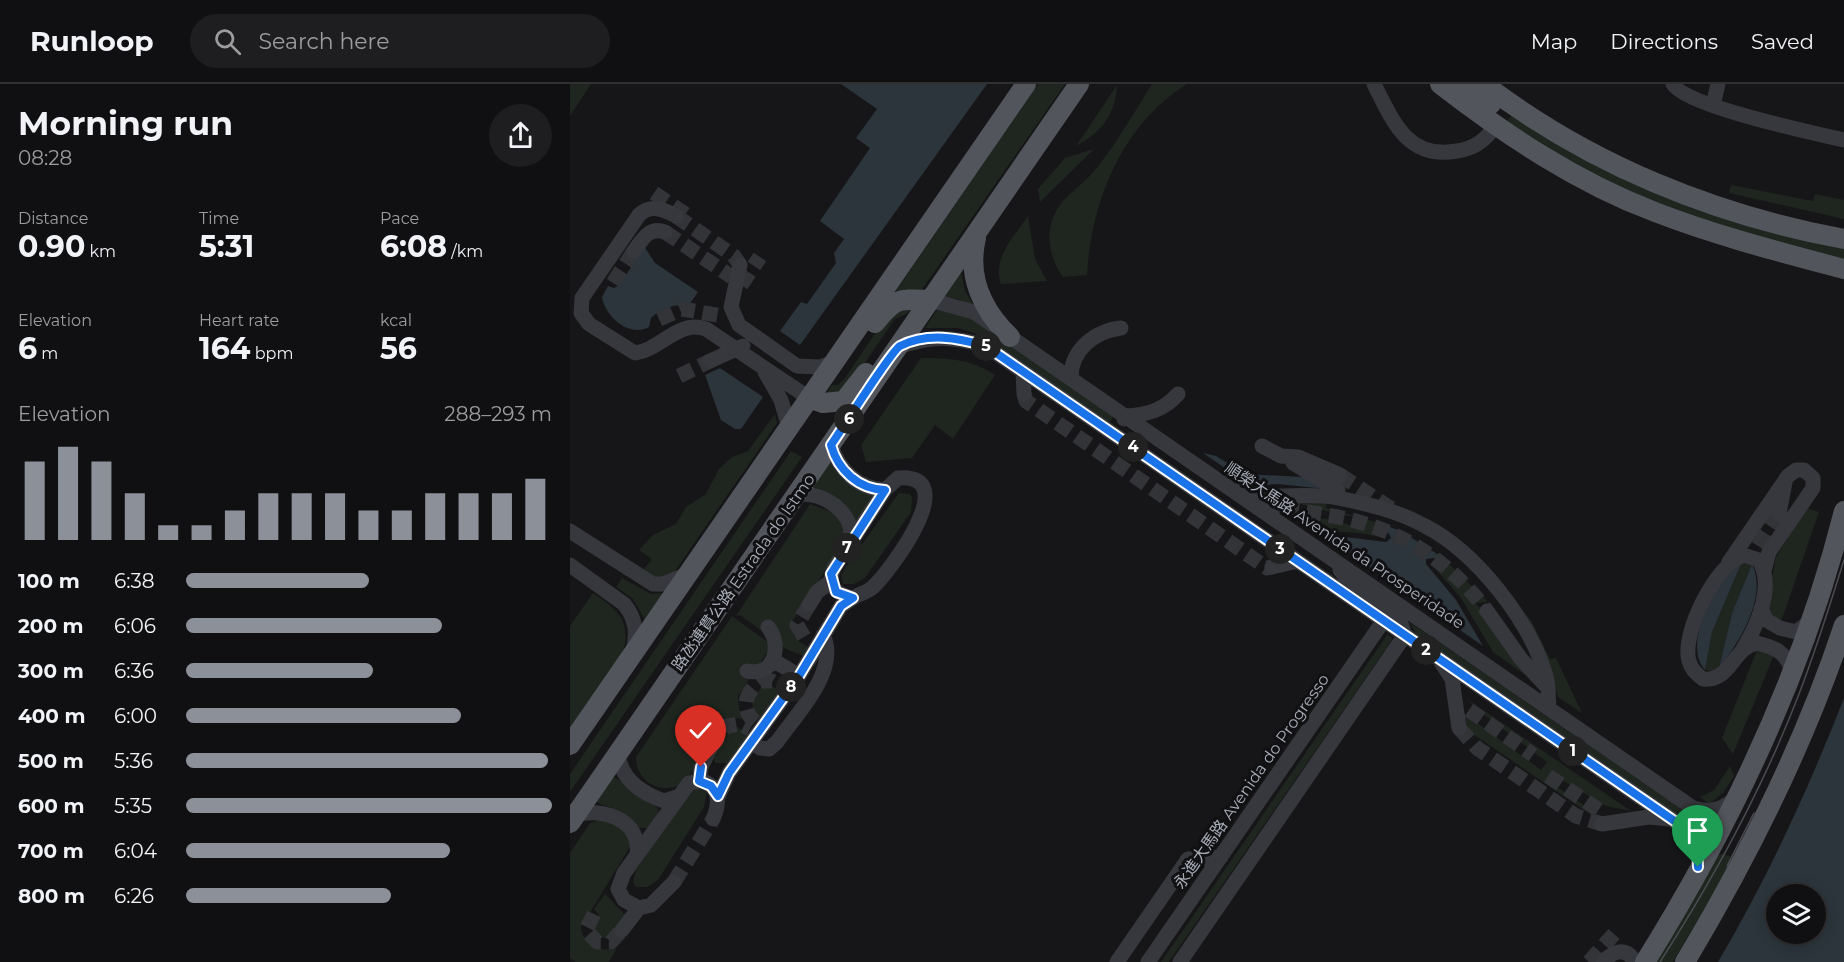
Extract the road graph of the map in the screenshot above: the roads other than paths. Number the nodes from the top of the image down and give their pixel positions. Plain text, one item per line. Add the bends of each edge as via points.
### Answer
1 (1026, 84) edge
2 (1080, 84) edge
3 (1374, 84) edge
4 (1440, 84) edge
5 (1464, 84) edge
6 (1484, 84) edge
7 (1673, 84) edge
8 (1718, 84) edge
9 (1713, 105) junction
10 (1495, 126) junction
11 (1844, 140) edge
12 (676, 216) tunnel mouth
13 (665, 232) dead end
14 (977, 232) junction
15 (1844, 239) edge
16 (634, 251) tunnel mouth
17 (1844, 268) edge
18 (737, 282) tunnel mouth
19 (930, 300) junction
20 (735, 322) junction
21 (1121, 328) dead end
22 (1010, 337) junction
23 (898, 347) junction
24 (748, 357) junction
25 (714, 359) tunnel mouth
26 (834, 362) junction
27 (1023, 371) junction
28 (1065, 375) junction
29 (1024, 394) tunnel mouth
30 (1178, 394) dead end
31 (809, 398) junction
32 (1125, 416) junction
33 (789, 427) junction
34 (1113, 434) junction
35 (831, 445) junction
36 (1262, 446) dead end
37 (1786, 480) junction
38 (1222, 483) junction
39 (1339, 483) tunnel mouth
40 (885, 490) junction
41 (796, 495) junction
42 (1253, 496) junction
43 (1807, 496) junction
44 (1284, 507) tunnel mouth
45 (1844, 511) edge
46 (570, 531) edge
47 (851, 541) junction
48 (1329, 556) junction
49 (1298, 561) junction
50 (570, 565) edge
51 (1272, 567) tunnel mouth
52 (1724, 569) junction
53 (1764, 571) junction
54 (688, 574) junction
55 (831, 581) junction
56 (853, 598) junction
57 (809, 605) tunnel mouth
58 (1761, 608) junction
59 (1487, 611) tunnel mouth
60 (1384, 620) junction
61 (1808, 623) junction
62 (1844, 625) edge
63 (768, 627) dead end
64 (824, 633) junction
65 (1405, 635) junction
66 (1743, 649) junction
67 (1431, 653) junction
68 (631, 657) junction
69 (773, 660) junction
70 (1844, 664) edge
71 (1383, 667) junction
72 (747, 671) dead end
73 (1791, 671) junction
74 (1826, 673) junction
75 (799, 676) junction
76 (1547, 687) junction
77 (1454, 691) junction
78 (1548, 708) junction
79 (1469, 710) tunnel mouth
80 (1459, 728) tunnel mouth
81 (753, 743) junction
82 (570, 745) edge
83 (710, 749) tunnel mouth
84 (618, 754) junction
85 (699, 781) junction
86 (718, 796) junction
87 (676, 797) junction
88 (1736, 797) junction
89 (1602, 818) tunnel mouth
90 (573, 819) edge
91 (713, 819) tunnel mouth
92 (1672, 819) junction
93 (637, 854) junction
94 (1221, 857) junction
95 (1694, 880) junction
96 (674, 882) tunnel mouth
97 (639, 908) junction
98 (622, 930) tunnel mouth
99 (1117, 962) edge
100 (1148, 962) edge
101 (1180, 962) edge
102 (1603, 962) edge
103 (1635, 962) edge
104 (1645, 962) edge
105 (1685, 962) edge

1 - 26 main road
2 - 14 main road, 路氹連貫公路 Estrada do Istmo
3 - 10 street via 1407,139 1432,153 1466,150 1481,142
4 - 10 main road
5 - 10 main road via 1495,108 1499,117
6 - 15 main road via 1566,139 1664,187 1741,214
7 - 9 street via 1686,97
8 - 9 street
9 - 11 street
10 - 17 main road via 1552,162 1654,212 1735,240
12 - 24 street via 658,208 639,215 582,298 581,313 589,324 631,352 640,353 693,326 706,329
13 - 16 street via 650,232
14 - 19 main road, 路氹連貫公路 Estrada do Istmo
14 - 22 main road via 973,252 976,283 989,313
18 - 20 street via 731,307
19 - 22 street, 順榮大馬路 Avenida da Prosperidade via 974,312
19 - 23 main road, 路氹連貫公路 Estrada do Istmo
19 - 26 main road via 906,298 889,304 854,350
20 - 24 street via 747,341
20 - 26 street via 797,366 820,367
21 - 28 street via 1091,337
22 - 28 street, 順榮大馬路 Avenida da Prosperidade
23 - 27 street via 927,338 957,338 986,346
23 - 31 main road via 873,364 844,401 823,403
23 - 35 main road, 路氹連貫公路 Estrada do Istmo
24 - 25 street via 733,354
24 - 31 street
24 - 33 street via 781,400
26 - 31 main road
27 - 29 street
27 - 34 street
28 - 32 street, 順榮大馬路 Avenida da Prosperidade
30 - 32 street via 1168,405
31 - 33 main road
32 - 34 street
32 - 38 street, 順榮大馬路 Avenida da Prosperidade
33 - 54 main road
34 - 49 street
35 - 40 street via 837,462 852,478 869,489
35 - 41 main road, 路氹連貫公路 Estrada do Istmo
36 - 39 street via 1281,456 1298,457
37 - 43 street via 1796,470 1810,474 1814,483
37 - 43 street via 1779,514
37 - 52 street
38 - 42 street
38 - 48 street, 順榮大馬路 Avenida da Prosperidade
40 - 47 street
40 - 56 street via 898,478 914,480 926,492 923,513 873,587
41 - 47 street via 818,498 844,513 850,522
41 - 84 main road, 路氹連貫公路 Estrada do Istmo
42 - 44 street
42 - 76 street via 1337,497 1403,515 1442,536 1500,592 1532,646
43 - 53 street via 1769,552
45 - 61 main road
46 - 54 street via 653,584
47 - 55 street via 834,568
48 - 65 street via 1354,587 1399,618
48 - 78 street, 順榮大馬路 Avenida da Prosperidade
49 - 51 street
49 - 60 street
50 - 68 street via 631,612 635,632
52 - 53 street via 1744,555 1759,560
52 - 66 street via 1695,622 1688,659 1697,675 1709,679 1729,668
53 - 58 street
54 - 68 main road
55 - 56 street via 836,592
55 - 57 street
56 - 64 street via 844,602
58 - 61 street via 1766,620 1791,632
58 - 66 street
59 - 76 street via 1521,659
60 - 65 street
60 - 94 street, 永進大馬路 Avenida do Progresso
61 - 73 main road
62 - 74 main road
63 - 69 street via 776,639
64 - 75 street
64 - 81 street via 828,659 814,687 777,742 768,748
65 - 67 street
65 - 71 street
66 - 73 street via 1757,643 1772,648 1787,658
67 - 71 street via 1413,650 1396,655
67 - 77 street via 1447,668
67 - 92 street
68 - 82 main road
69 - 72 street via 764,671
69 - 75 street
70 - 74 street
71 - 101 street
73 - 88 main road
74 - 105 main road via 1796,750 1750,846
75 - 81 street via 784,688
76 - 78 street
77 - 79 street
77 - 80 street
78 - 88 street, 順榮大馬路 Avenida da Prosperidade via 1693,808 1716,810
81 - 86 street via 729,773
83 - 85 street
84 - 87 street via 621,771 634,784 664,801
84 - 90 main road, 路氹連貫公路 Estrada do Istmo
85 - 86 street via 711,786
85 - 87 street via 689,783
86 - 91 street
87 - 93 street
88 - 95 main road
89 - 92 street
90 - 93 street via 597,811 619,819 630,827
92 - 95 street via 1694,840 1698,867
93 - 97 street via 618,889 624,900
94 - 99 street via 1188,859
94 - 100 street, 永進大馬路 Avenida do Progresso
95 - 104 main road
96 - 97 street via 651,905
97 - 98 street
102 - 103 street via 1615,951 1622,951

